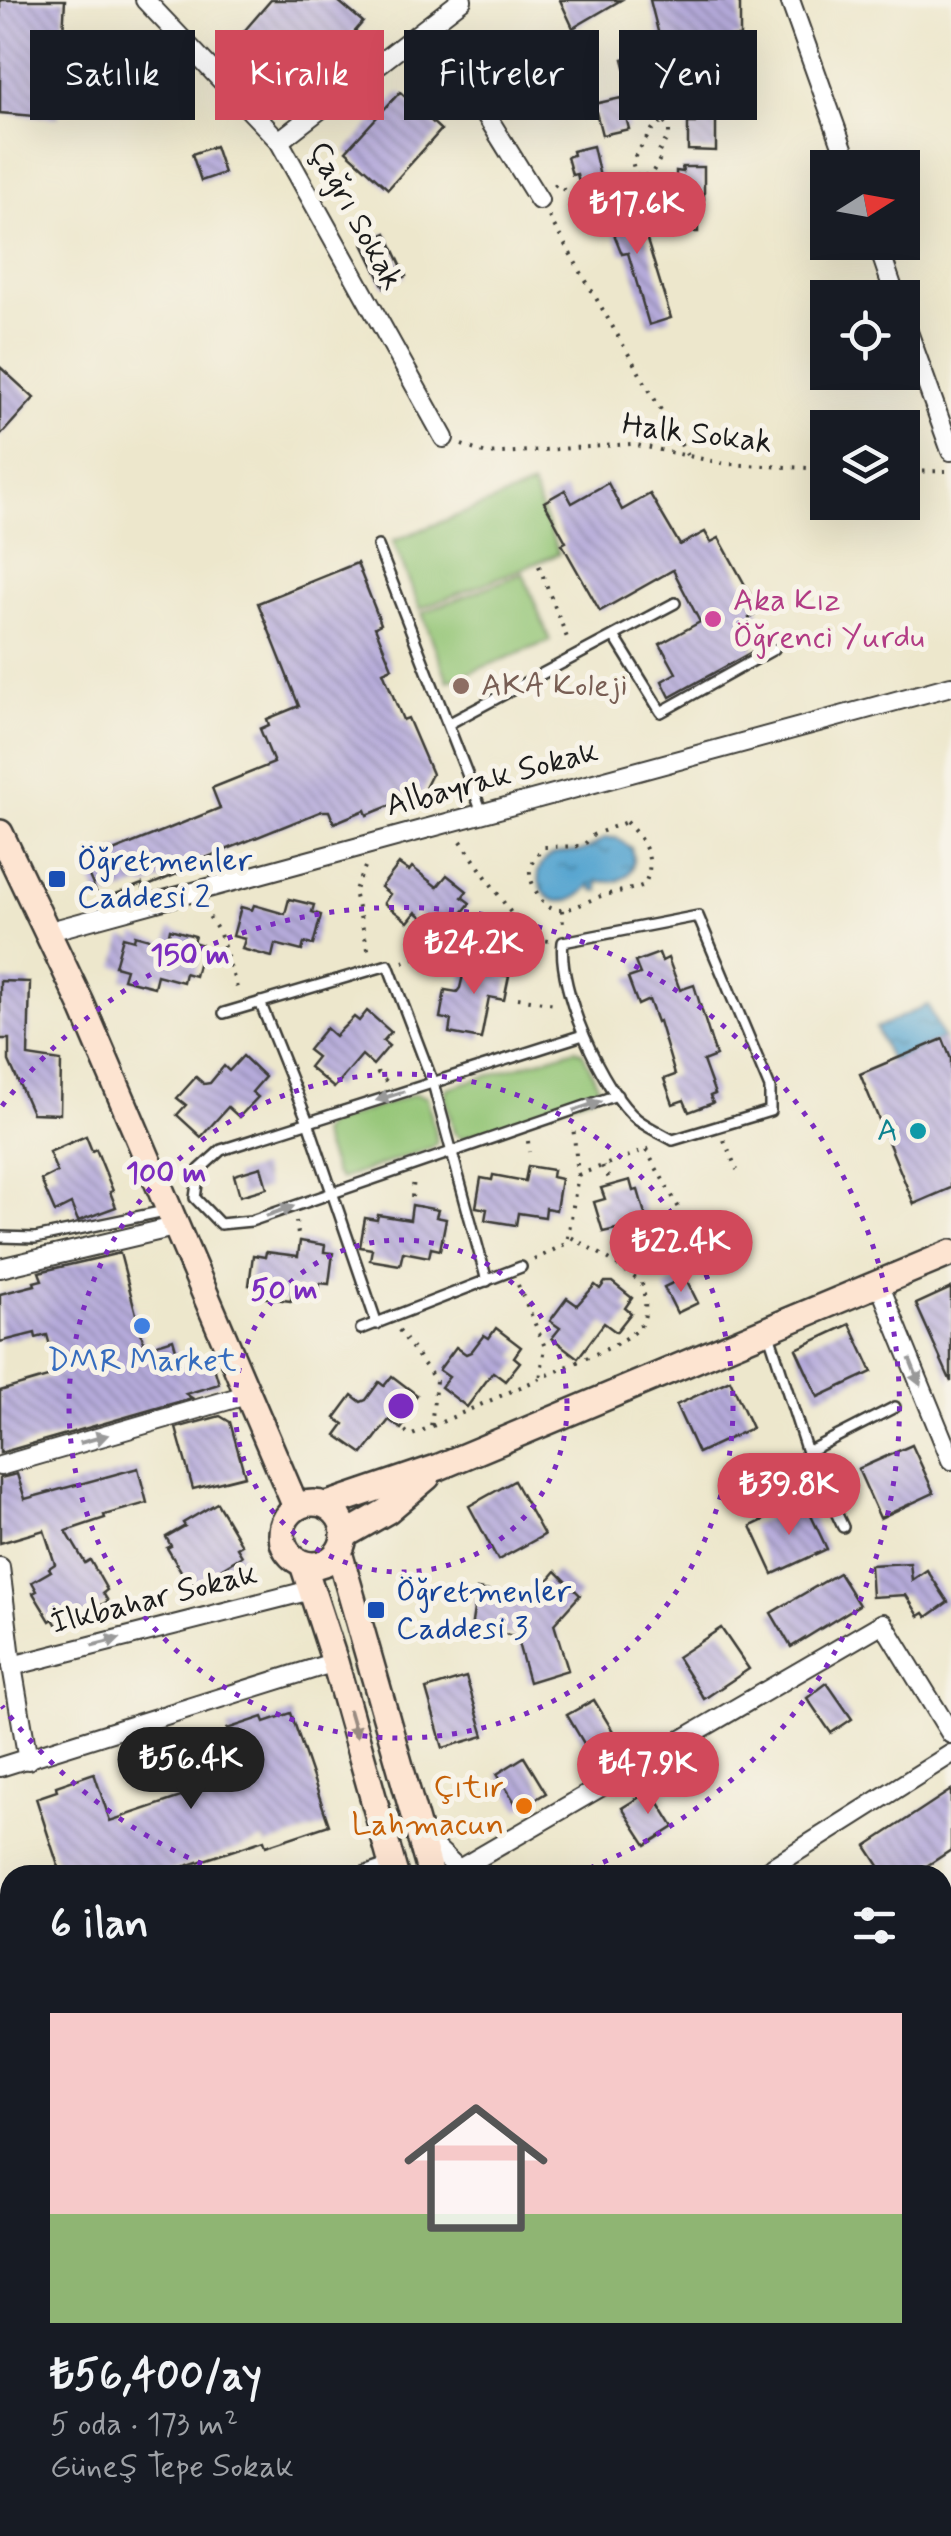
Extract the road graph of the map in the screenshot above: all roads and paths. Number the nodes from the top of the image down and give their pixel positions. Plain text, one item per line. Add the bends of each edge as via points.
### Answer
1 (146, 0) edge
2 (462, 0) edge
3 (790, 0) edge
4 (430, 25) junction
5 (279, 141) junction
6 (844, 150) edge
7 (635, 173) junction
8 (540, 200) junction
9 (920, 365) edge
10 (444, 438) joint
11 (951, 451) edge
12 (687, 456) junction
13 (810, 468) edge
14 (951, 471) edge
15 (920, 472) edge
16 (378, 546) dead end
17 (539, 566) dead end
18 (675, 603) dead end
19 (614, 636) junction
20 (774, 650) dead end
21 (574, 657) junction
22 (951, 686) edge
23 (448, 724) junction
24 (482, 812) junction
25 (0, 834) edge
26 (460, 838) dead end
27 (360, 864) dead end
28 (202, 904) dead end
29 (562, 910) junction
30 (514, 922) junction
31 (50, 931) junction
32 (563, 942) junction
33 (389, 967) junction
34 (374, 969) junction
35 (518, 998) dead end
36 (260, 1002) junction
37 (243, 1007) junction
38 (574, 1008) junction
39 (224, 1012) dead end
40 (582, 1035) junction
41 (433, 1083) junction
42 (617, 1095) junction
43 (570, 1112) junction
44 (308, 1122) junction
45 (718, 1127) junction
46 (673, 1140) junction
47 (646, 1150) junction
48 (452, 1152) junction
49 (602, 1166) junction
50 (738, 1170) dead end
51 (578, 1175) junction
52 (611, 1182) dead end
53 (333, 1193) junction
54 (195, 1198) junction
55 (169, 1215) junction
56 (0, 1236) edge
57 (569, 1236) junction
58 (951, 1254) edge
59 (708, 1259) dead end
60 (0, 1268) edge
61 (516, 1269) junction
62 (487, 1281) junction
63 (879, 1284) junction
64 (390, 1318) junction
65 (376, 1324) junction
66 (362, 1329) dead end
67 (768, 1332) junction
68 (540, 1378) junction
69 (246, 1395) junction
70 (895, 1407) dead end
71 (431, 1427) junction
72 (404, 1431) dead end
73 (807, 1452) junction
74 (951, 1460) edge
75 (0, 1466) edge
76 (439, 1468) junction
77 (327, 1505) junction
78 (296, 1507) junction
79 (843, 1528) dead end
80 (342, 1543) junction
81 (303, 1564) junction
82 (0, 1567) edge
83 (311, 1590) junction
84 (335, 1662) junction
85 (12, 1666) junction
86 (951, 1734) edge
87 (951, 1754) edge
88 (28, 1760) junction
89 (0, 1767) edge
90 (420, 1832) junction
91 (392, 1865) edge
92 (428, 1865) edge
93 (455, 1865) edge
94 (475, 1865) edge
95 (776, 1865) edge

1 - 5 street, Çağrı Sokak
2 - 4 street
3 - 6 street
4 - 5 street
4 - 8 street
5 - 10 street, Çağrı Sokak
7 - 7 path via 652,173 670,135 664,123 655,125 632,161
7 - 8 path via 578,200 556,184
8 - 12 path
9 - 11 street
10 - 12 path, Halk Sokak via 486,454 632,444
12 - 13 path, Halk Sokak
14 - 15 path
16 - 23 lane
17 - 21 path
18 - 19 lane
19 - 20 lane via 661,712
19 - 21 lane
21 - 23 lane
22 - 24 street, Albayrak Sokak
23 - 24 lane
24 - 31 street, Albayrak Sokak
25 - 31 main road
26 - 30 path
27 - 34 path via 367,863 354,892
28 - 37 path via 220,934
29 - 29 path via 644,886 652,870 649,857 626,822 583,846 544,846 530,862 541,902
29 - 32 path
30 - 32 path via 529,938
30 - 33 path
31 - 55 main road
32 - 38 lane via 560,961
32 - 45 lane via 698,916 770,1088 770,1111
33 - 34 lane
33 - 41 lane
34 - 36 lane
35 - 38 path
36 - 37 lane
36 - 44 lane
37 - 39 lane
38 - 40 lane
40 - 41 lane
40 - 42 lane
41 -> 44 lane
41 - 48 lane
43 -> 42 lane
42 - 46 lane via 637,1119
43 - 48 lane
43 - 51 path
44 - 53 lane
44 - 54 lane via 221,1150 199,1170
45 - 46 lane
45 - 50 path
46 - 47 path
47 - 49 path
47 - 59 path
48 - 53 lane
48 - 62 lane
49 - 51 path
49 - 52 path
51 - 57 path
54 -> 53 lane via 220,1224 251,1221
53 - 65 lane
54 - 55 lane
55 - 56 lane via 35,1238
55 - 60 street
55 - 69 main road
57 - 61 path
57 - 68 path via 642,1283 647,1310 641,1328
58 - 63 main road
61 - 62 lane
61 - 68 path via 546,1347
62 - 64 lane
63 - 67 main road
63 -> 74 street
64 - 65 lane
64 - 71 path via 436,1381
65 - 66 lane
67 - 73 lane
67 - 76 main road
68 - 71 path
75 -> 69 street
69 - 78 main road
70 - 73 lane
71 - 72 path via 410,1436
73 - 79 lane
76 - 77 main road
76 - 80 main road
77 - 78 main road
77 - 80 main road via 340,1517
78 - 81 main road via 283,1523 282,1543
80 - 81 main road via 323,1564
80 - 90 main road
81 - 83 main road
82 - 85 street
83 - 84 main road
85 -> 83 street, İlkbahar Sokak
84 - 88 street
84 -> 91 main road
85 - 88 street
86 - 94 street via 884,1623
87 - 95 street
88 - 89 street
90 - 92 main road
90 - 93 street

